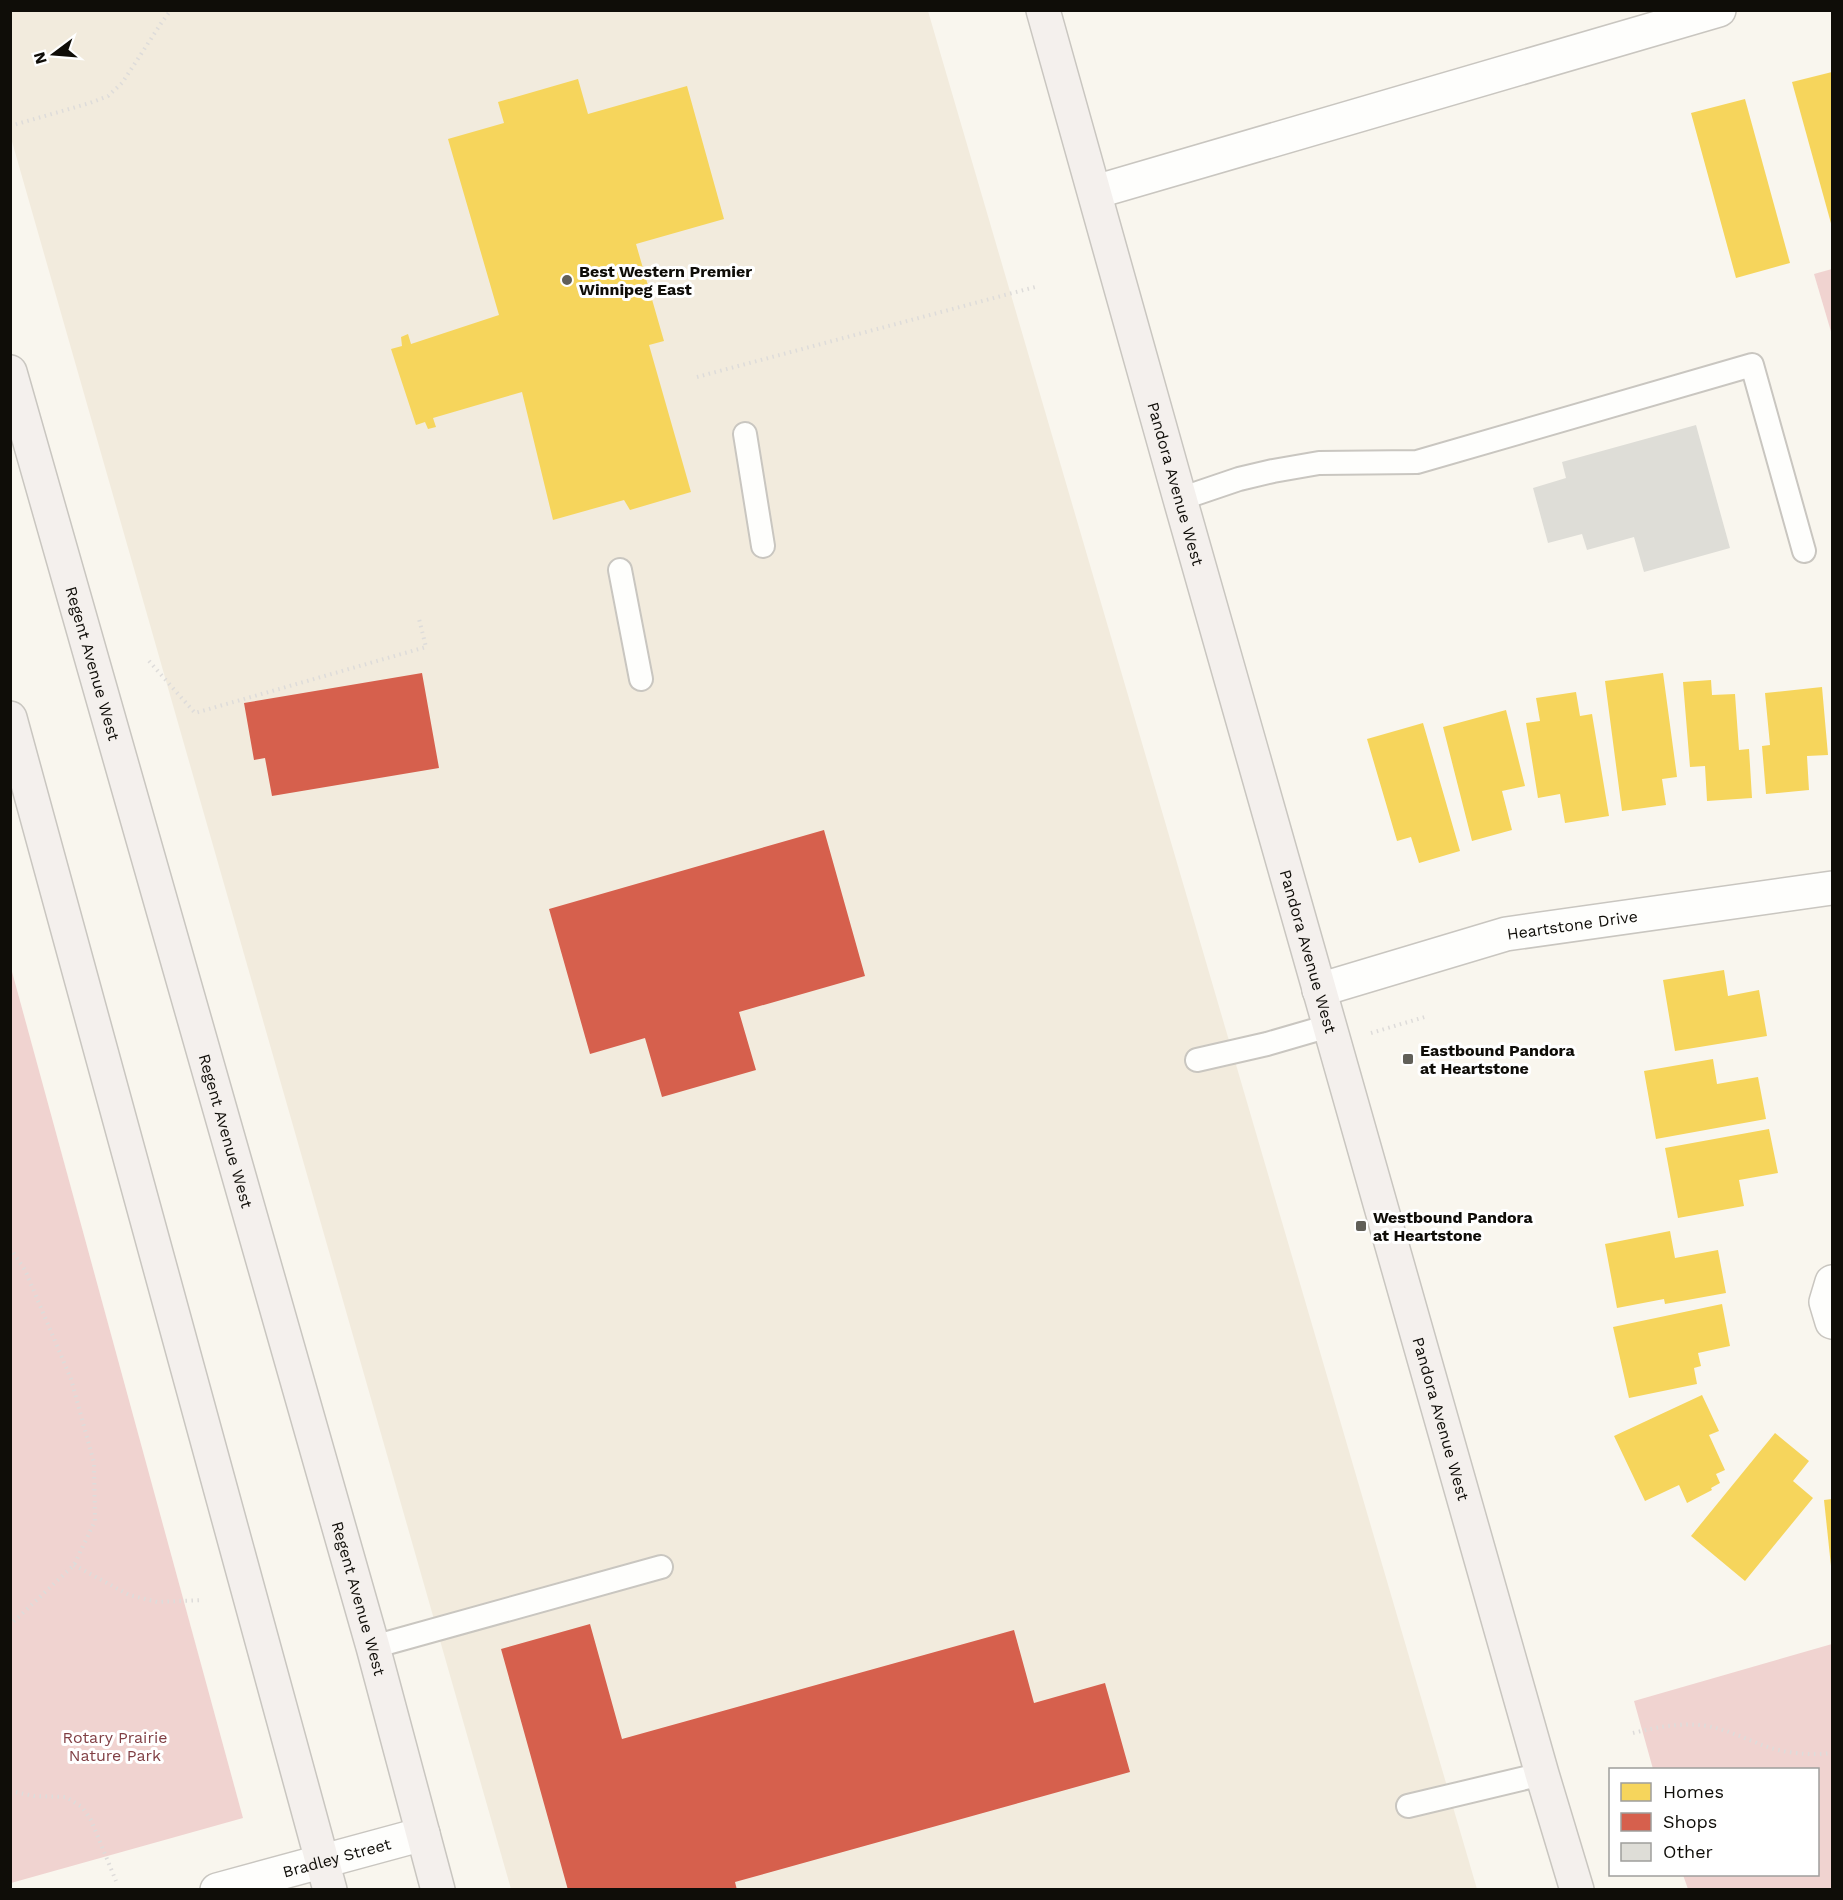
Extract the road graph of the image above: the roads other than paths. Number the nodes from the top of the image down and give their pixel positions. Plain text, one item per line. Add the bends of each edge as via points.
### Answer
1 (1043, 10) edge
2 (1719, 10) edge
3 (1095, 192) junction
4 (10, 372) edge
5 (745, 434) dead end
6 (1180, 499) junction
7 (763, 546) dead end
8 (1804, 551) dead end
9 (620, 570) dead end
10 (641, 679) dead end
11 (10, 718) edge
12 (1833, 888) edge
13 (1319, 990) junction
14 (1332, 1036) junction
15 (1197, 1060) dead end
16 (1833, 1282) edge
17 (1833, 1322) edge
18 (661, 1567) dead end
19 (373, 1647) junction
20 (1542, 1774) junction
21 (1408, 1806) dead end
22 (423, 1834) junction
23 (326, 1875) edge
24 (217, 1890) edge
25 (438, 1890) edge
26 (1577, 1890) edge

1 - 3 main road, Pandora Avenue West
2 - 3 street
3 - 6 main road, Pandora Avenue West
4 - 19 main road, Regent Avenue West
5 - 7 lane
6 - 8 lane via 1239,479 1319,463 1417,462 1752,365
6 - 13 main road, Pandora Avenue West
9 - 10 lane
11 - 23 main road
12 - 13 street, Heartstone Drive via 1506,934
13 - 14 main road, Pandora Avenue West
14 - 15 lane via 1267,1044
14 - 20 main road, Pandora Avenue West
16 - 17 street via 1826,1302
18 - 19 lane
19 - 22 main road, Regent Avenue West
20 - 21 lane
20 - 26 main road, Pandora Avenue West
22 - 23 street, Bradley Street
22 - 25 main road, Regent Avenue West
23 - 24 street, Bradley Street

